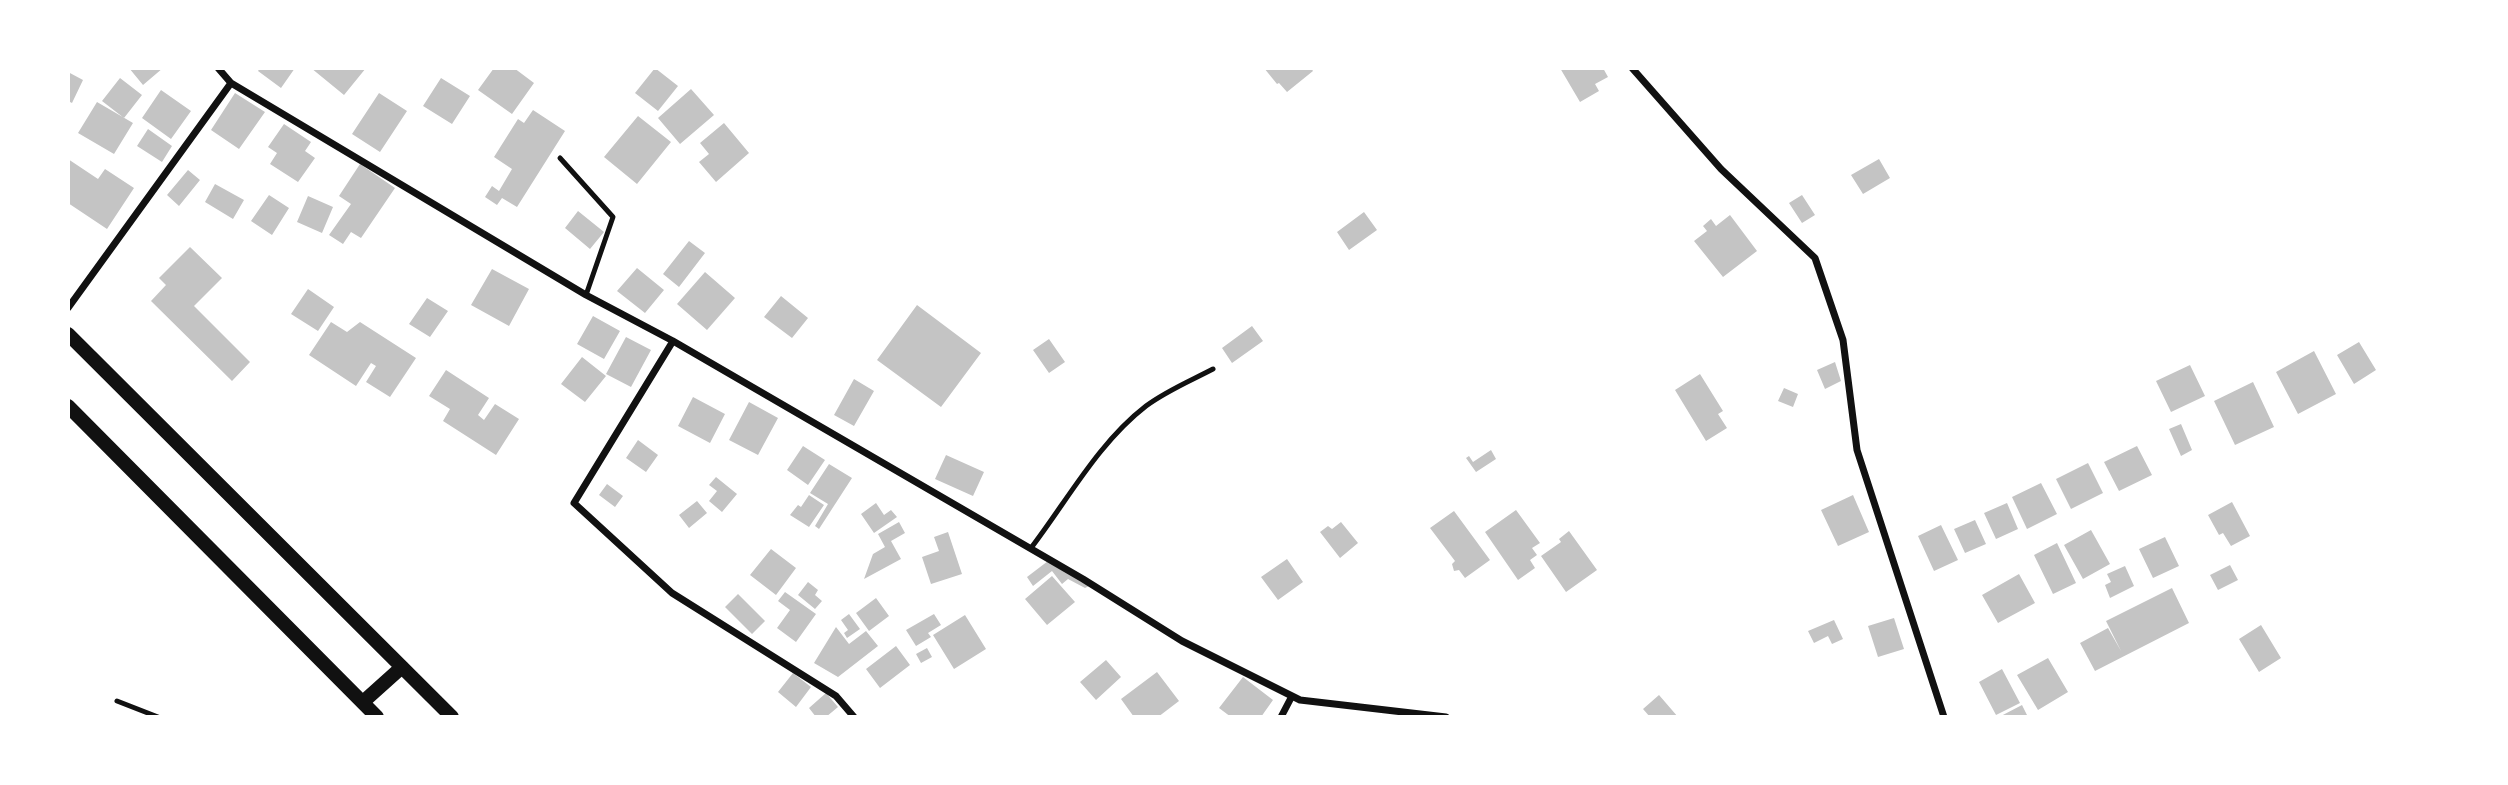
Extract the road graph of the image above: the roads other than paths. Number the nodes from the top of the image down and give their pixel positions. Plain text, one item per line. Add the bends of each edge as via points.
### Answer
1 (218, 68) edge
2 (1632, 68) edge
3 (231, 83) junction
4 (560, 158) dead end
5 (586, 295) junction
6 (68, 308) edge
7 (68, 334) edge
8 (673, 341) junction
9 (1213, 369) dead end
10 (68, 406) edge
11 (1031, 548) junction
12 (402, 667) junction
13 (1292, 696) junction
14 (117, 701) dead end
15 (363, 702) junction
16 (158, 717) edge
17 (377, 717) edge
18 (452, 717) edge
19 (854, 717) edge
20 (1281, 717) edge
21 (1446, 717) edge
22 (1944, 717) edge

1 - 3 street
2 - 22 street via 1721,169 1815,258 1843,340 1857,450
3 - 5 street
3 - 6 street
4 - 5 lane via 613,217
5 - 8 street
7 - 12 main road
8 - 11 street
8 - 19 street via 574,503 672,593 836,696
9 - 11 lane via 1170,391 1121,427
10 - 15 main road
11 - 13 street via 1182,640
12 - 15 main road
12 - 18 main road
13 - 20 street
13 - 21 street
14 - 16 lane
15 - 17 main road

